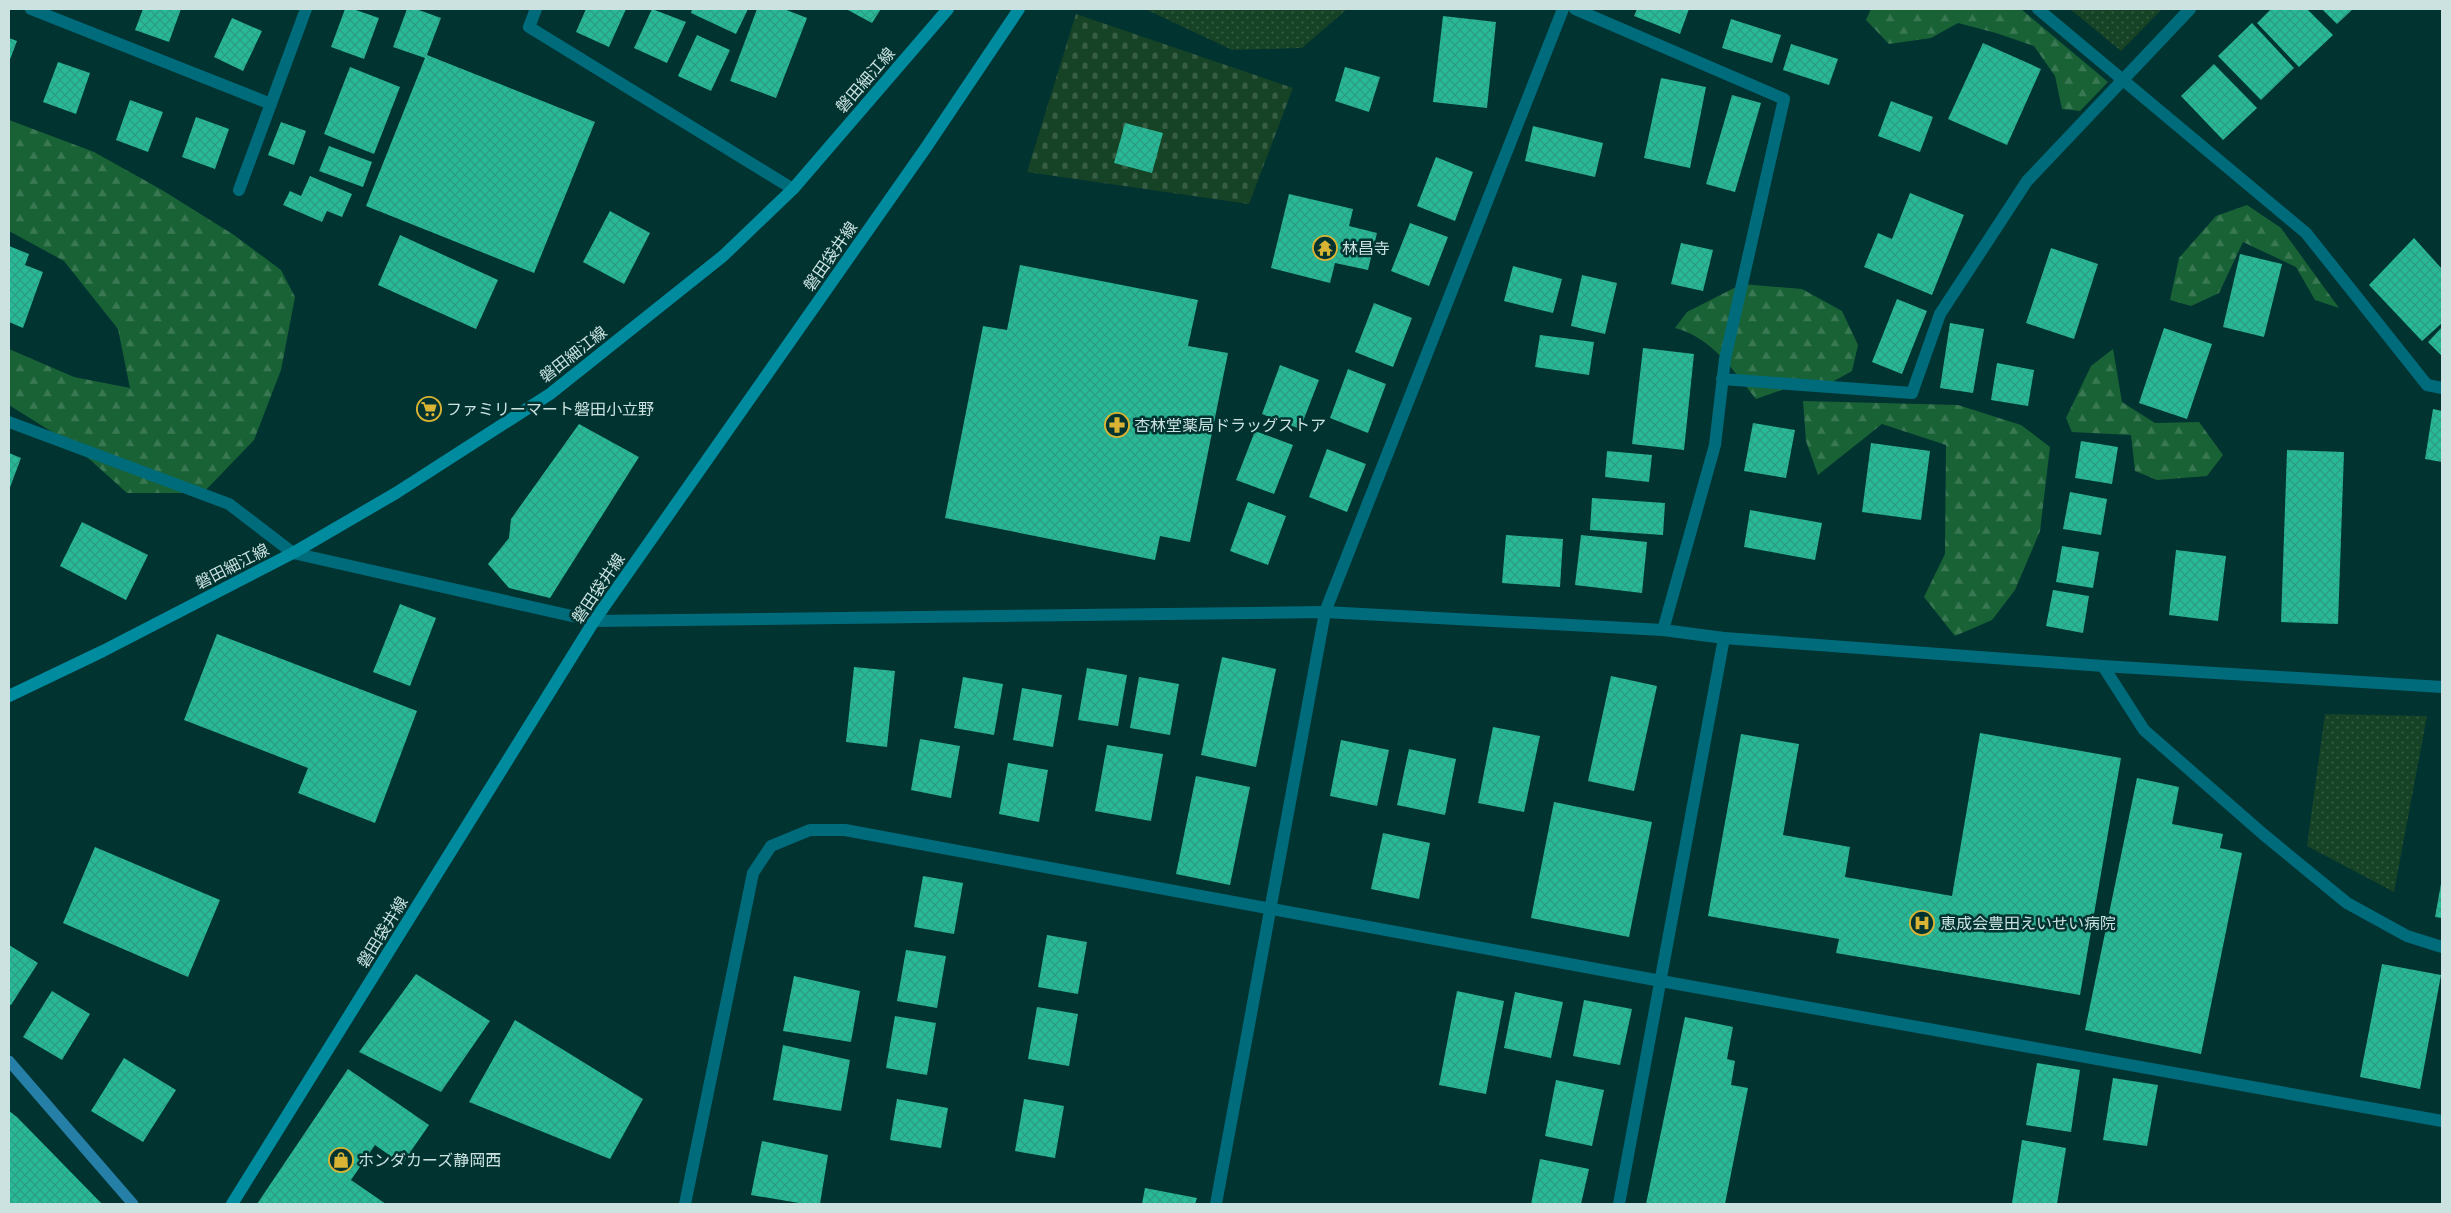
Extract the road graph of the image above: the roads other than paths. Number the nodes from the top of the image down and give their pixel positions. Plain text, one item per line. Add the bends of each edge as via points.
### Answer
1 (31, 9) edge
2 (306, 9) edge
3 (536, 9) edge
4 (948, 9) edge
5 (1018, 9) edge
6 (1563, 9) edge
7 (1575, 9) edge
8 (2038, 9) edge
9 (2190, 9) edge
10 (2122, 81) junction
11 (271, 104) junction
12 (793, 189) junction
13 (239, 190) dead end
14 (1722, 379) junction
15 (2442, 388) edge
16 (9, 422) edge
17 (293, 553) junction
18 (1325, 612) junction
19 (594, 621) junction
20 (1663, 630) junction
21 (1724, 638) junction
22 (2103, 666) junction
23 (2442, 688) edge
24 (9, 696) edge
25 (1271, 908) junction
26 (2442, 947) edge
27 (1661, 981) junction
28 (2442, 1121) edge
29 (232, 1204) edge
30 (685, 1204) edge
31 (1216, 1204) edge
32 (1619, 1204) edge

1 - 11 street
2 - 11 street
3 - 12 street via 529,27
4 - 12 main road, 磐田細江線
5 - 19 main road, 磐田袋井線 via 925,149
6 - 18 street
7 - 14 street via 1784,99
8 - 10 street
9 - 10 street
10 - 14 street via 2027,181 1940,314 1912,393
10 - 15 street via 2306,234 2427,385
11 - 13 street
12 - 17 main road, 磐田細江線 via 723,256 550,394
14 - 20 street via 1715,445
16 - 17 street via 229,504
17 - 19 street
17 - 24 main road, 磐田細江線
18 - 19 street
18 - 20 street
18 - 25 street
19 - 29 main road, 磐田袋井線
20 - 21 street
21 - 22 street
21 - 27 street
22 - 23 street
22 - 26 street via 2144,730 2347,903 2407,936
25 - 27 street
25 - 30 street via 845,830 810,830 771,846 753,872
25 - 31 street
27 - 28 street
27 - 32 street

